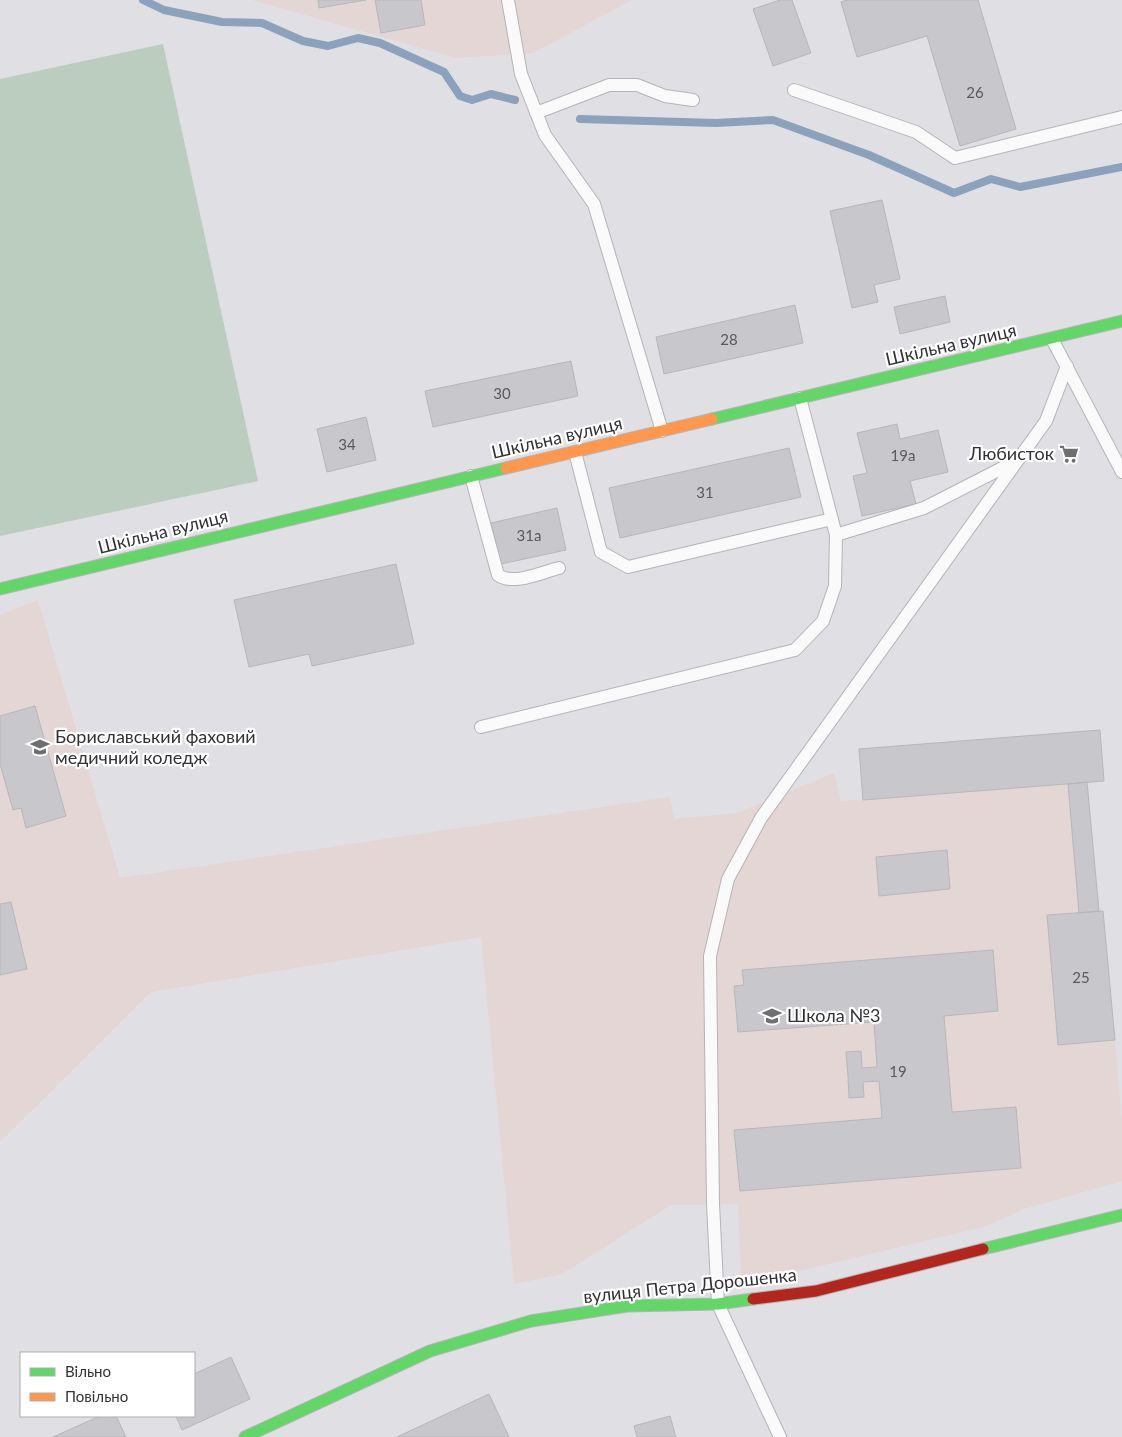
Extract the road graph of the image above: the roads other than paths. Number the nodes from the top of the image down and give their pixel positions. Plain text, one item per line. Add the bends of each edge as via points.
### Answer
1 (508, 0) edge
2 (794, 90) dead end
3 (693, 100) dead end
4 (536, 113) junction
5 (1122, 117) edge
6 (1122, 321) edge
7 (1052, 339) junction
8 (1066, 366) junction
9 (800, 398) junction
10 (662, 431) junction
11 (575, 452) junction
12 (1018, 460) junction
13 (1122, 472) edge
14 (471, 476) junction
15 (832, 520) junction
16 (836, 535) junction
17 (559, 568) dead end
18 (0, 589) edge
19 (481, 727) dead end
20 (1122, 1215) edge
21 (718, 1304) junction
22 (245, 1437) edge
23 (780, 1437) edge

1 - 4 lane via 521,74
2 - 5 lane via 916,132 955,158
3 - 4 lane via 665,96 637,85 609,85
4 - 10 lane via 545,135 594,204
6 - 7 street, Шкільна вулиця
7 - 8 lane
7 - 9 street, Шкільна вулиця
8 - 12 lane via 1046,421
8 - 13 lane
9 - 10 street, Шкільна вулиця
9 - 15 lane
10 - 11 street, Шкільна вулиця
11 - 14 street, Шкільна вулиця
11 - 15 lane via 601,552 628,567
12 - 16 lane via 924,508
12 - 21 lane via 762,818 728,880 710,956
14 - 17 lane via 498,575 509,580
14 - 18 street, Шкільна вулиця
15 - 16 lane
16 - 19 lane via 835,586 823,621 795,650
20 - 21 street, вулиця Петра Дорошенка via 816,1291
21 - 22 street, вулиця Петра Дорошенка via 627,1306 531,1321 430,1351
21 - 23 lane

